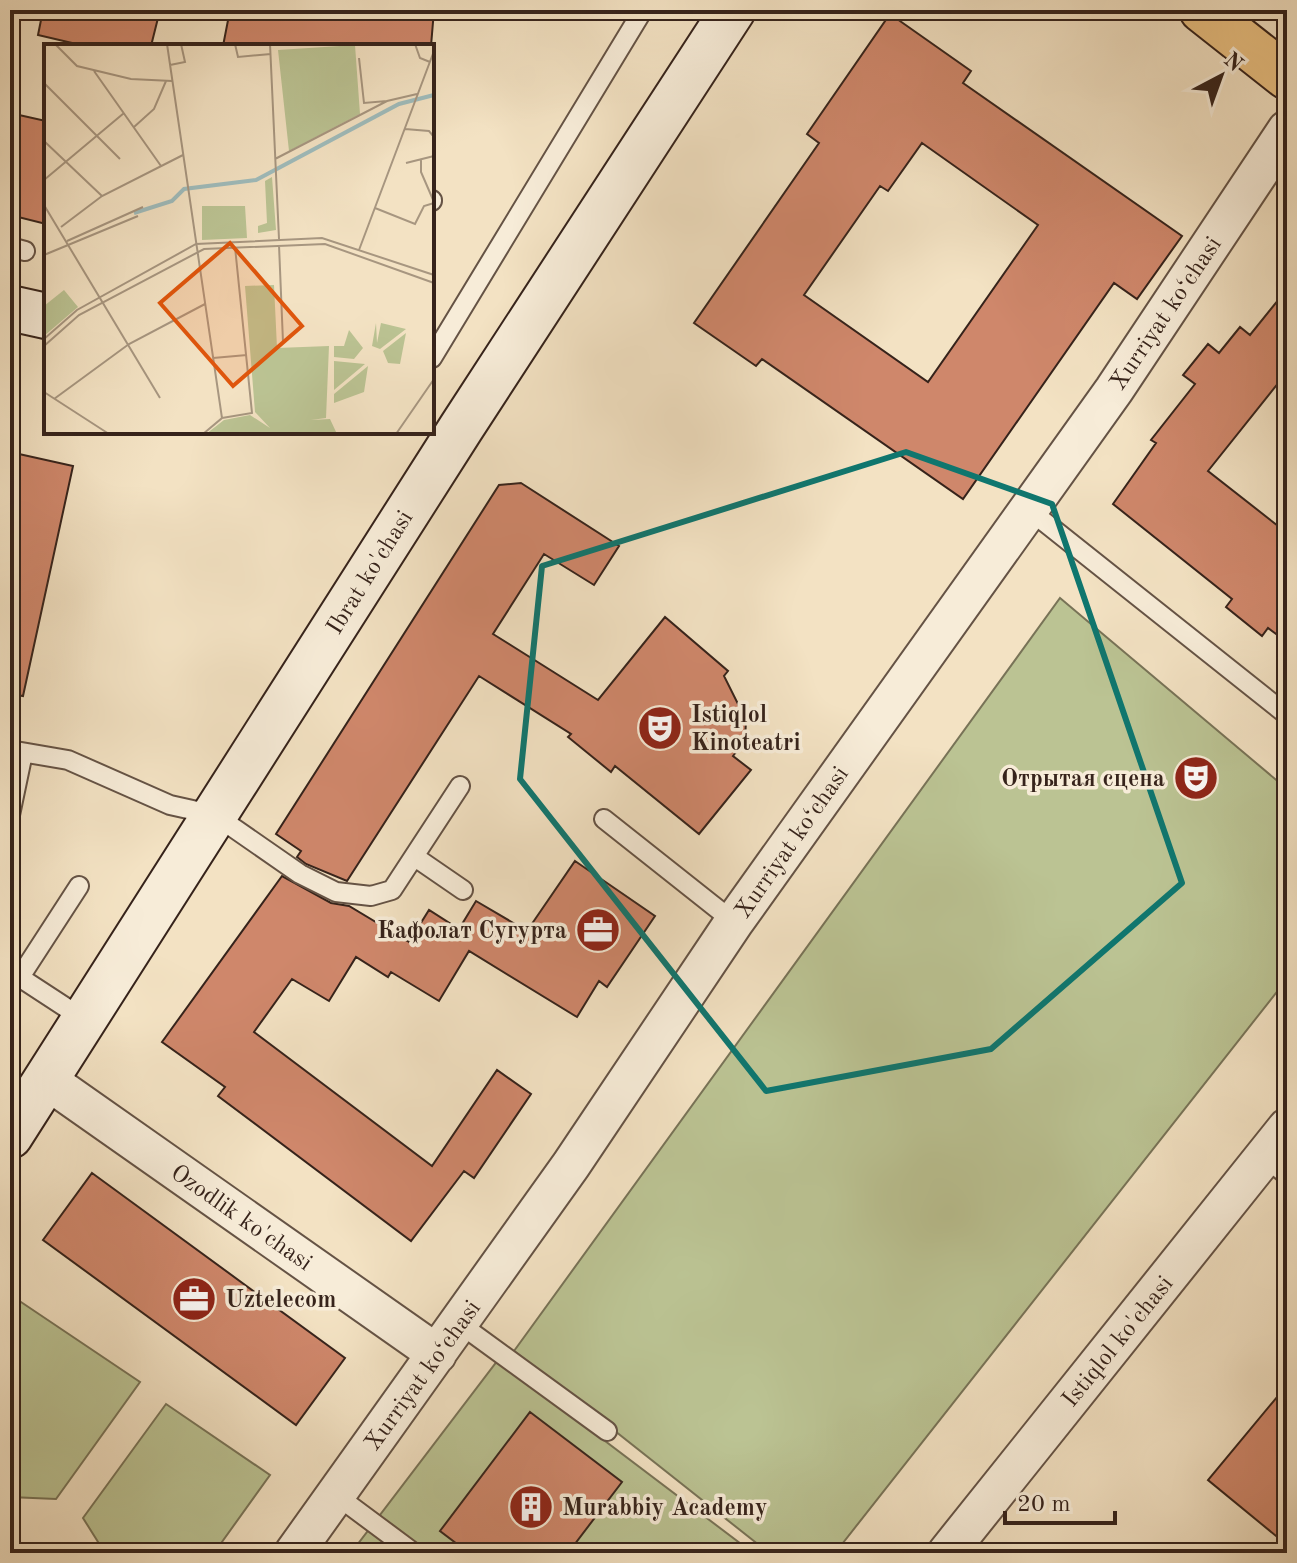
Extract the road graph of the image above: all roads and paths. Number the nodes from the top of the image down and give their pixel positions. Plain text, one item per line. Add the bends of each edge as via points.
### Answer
1 (643, 10) edge
2 (733, 10) edge
3 (1202, 10) edge
4 (1287, 77) edge
5 (1287, 130) edge
6 (10, 308) edge
7 (44, 316) edge
8 (434, 355) edge
9 (446, 421) edge
10 (1028, 509) junction
11 (1287, 715) edge
12 (16, 752) edge
13 (460, 786) dead end
14 (10, 815) edge
15 (215, 815) junction
16 (604, 819) dead end
17 (415, 857) junction
18 (79, 886) dead end
19 (463, 890) dead end
20 (734, 922) junction
21 (15, 974) edge
22 (85, 1020) junction
23 (47, 1080) junction
24 (10, 1136) edge
25 (1279, 1153) edge
26 (460, 1324) junction
27 (437, 1354) junction
28 (607, 1431) dead end
29 (336, 1495) junction
30 (294, 1553) edge
31 (414, 1553) edge
32 (947, 1553) edge

1 - 8 lane
2 - 9 main road, Ibrat ko'chasi
3 - 4 main road
5 - 10 street, Xurriyat ko‘chasi
6 - 7 main road
9 - 15 main road, Ibrat ko'chasi
10 - 11 lane
10 - 20 street, Xurriyat ko‘chasi
12 - 14 lane
12 - 15 lane via 68,760 170,805
13 - 17 lane
15 - 17 lane via 300,874 336,892 371,896 392,890
15 - 22 main road, Ibrat ko'chasi
16 - 20 lane
17 - 19 lane
18 - 21 lane
20 - 26 street, Xurriyat ko‘chasi
21 - 22 lane
22 - 23 main road, Ibrat ko'chasi
23 - 24 main road, Ibrat ko'chasi
23 - 27 street, Ozodlik ko'chasi
25 - 32 street, Istiqlol ko'chasi
26 - 27 street, Xurriyat ko‘chasi
26 - 28 lane
27 - 29 street, Xurriyat ko‘chasi
29 - 30 street, Xurriyat ko‘chasi
29 - 31 lane

